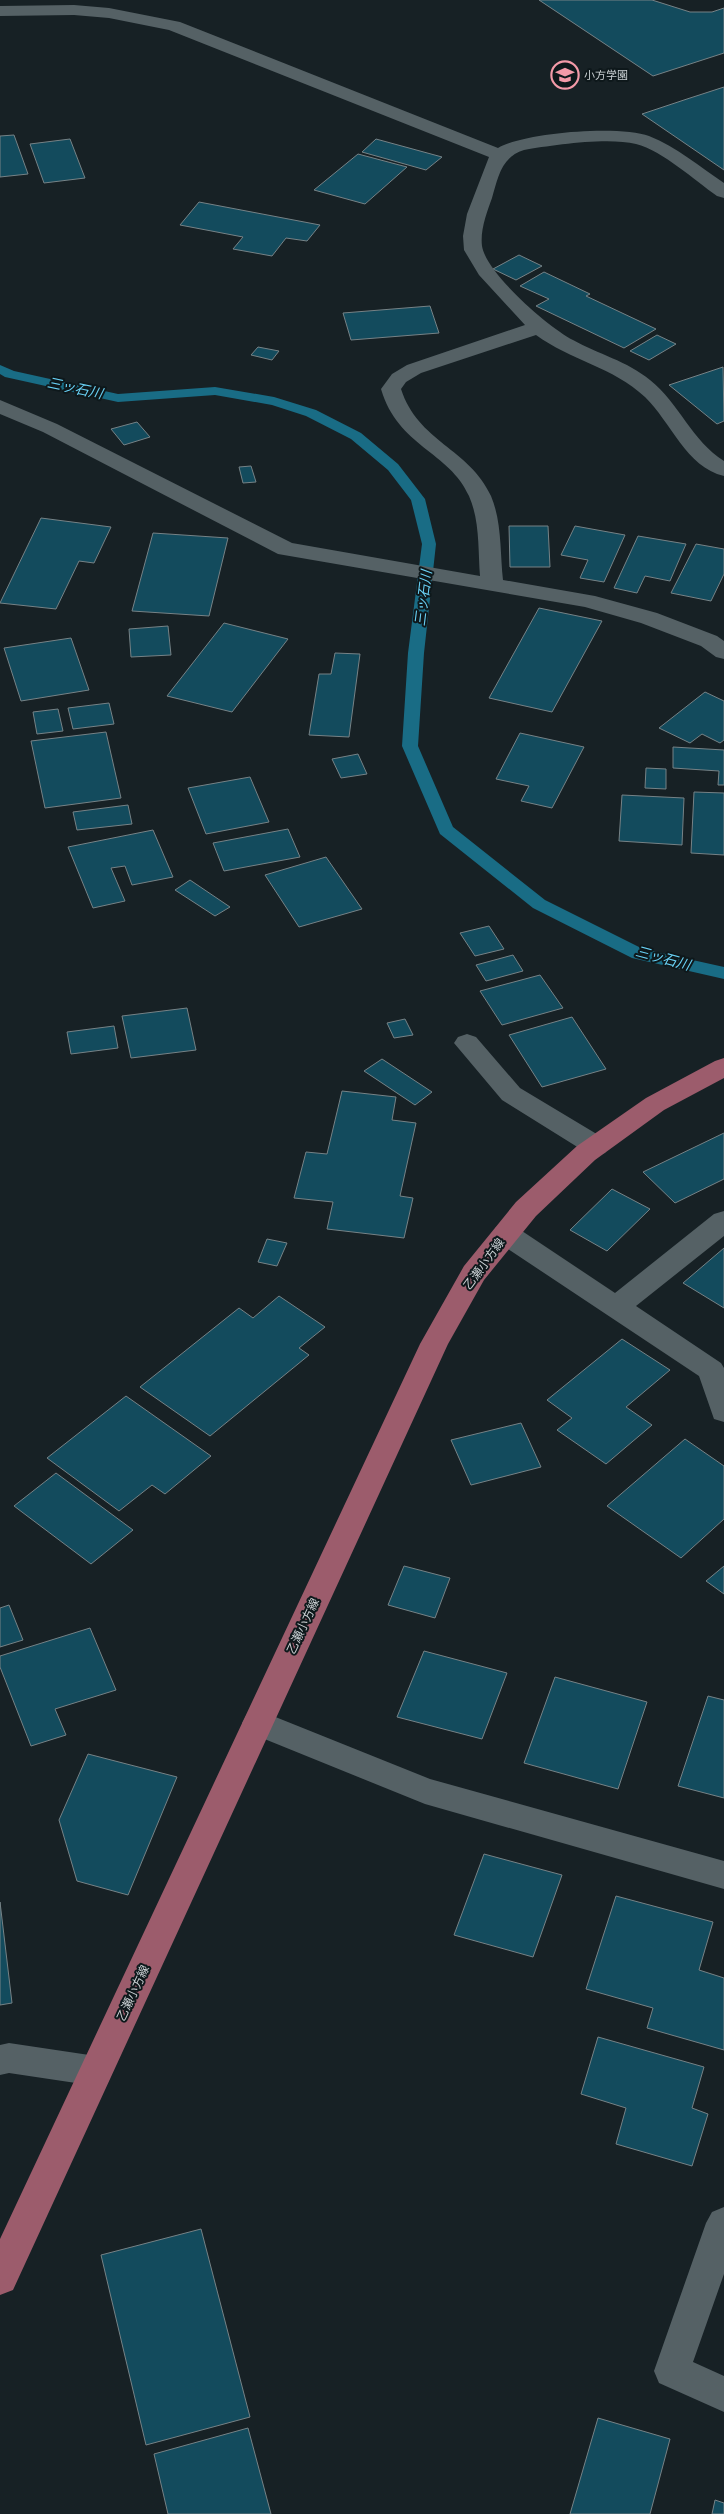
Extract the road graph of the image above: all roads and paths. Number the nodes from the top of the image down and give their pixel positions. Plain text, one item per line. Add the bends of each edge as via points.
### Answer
1 (0, 11) edge
2 (500, 155) junction
3 (724, 192) edge
4 (538, 327) junction
5 (0, 406) edge
6 (724, 470) edge
7 (484, 582) junction
8 (724, 652) edge
9 (467, 1043) dead end
10 (724, 1067) edge
11 (596, 1146) junction
12 (724, 1221) edge
13 (506, 1234) junction
14 (616, 1307) junction
15 (724, 1411) edge
16 (258, 1723) junction
17 (724, 1875) edge
18 (0, 2060) edge
19 (96, 2071) junction
20 (724, 2223) edge
21 (0, 2278) edge
22 (724, 2394) edge

1 - 2 street via 100,12 174,26
2 - 3 street via 526,144 622,136 640,139 654,146
2 - 4 street via 474,228 472,243 476,258 486,272
4 - 6 street via 645,385 691,444
4 - 7 street via 414,369 399,378 391,389 393,401 408,426 468,476 480,496 486,515
5 - 7 street via 50,428 286,549
7 - 8 street via 586,601 649,618 709,641
9 - 11 street via 512,1094
10 - 11 main road, 乙瀬小方線 via 655,1104
11 - 13 main road, 乙瀬小方線 via 526,1209
12 - 14 street
13 - 14 street
13 - 16 main road, 乙瀬小方線 via 474,1273 434,1344
14 - 15 street via 711,1370
16 - 17 street via 425,1791
16 - 19 main road, 乙瀬小方線
18 - 19 street via 9,2058
19 - 21 main road, 乙瀬小方線
20 - 22 street via 672,2371

